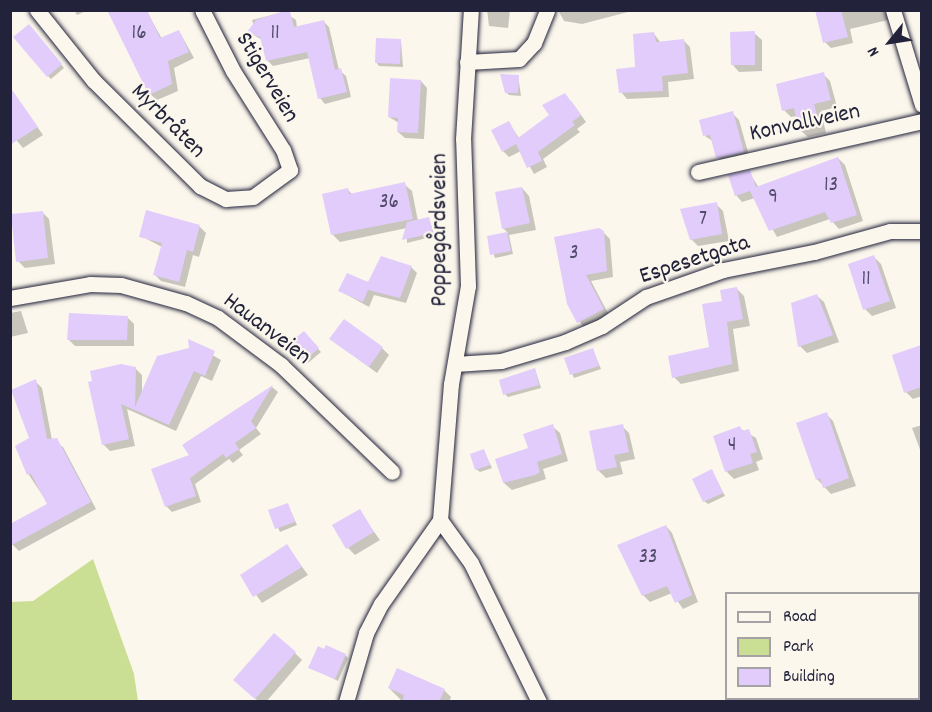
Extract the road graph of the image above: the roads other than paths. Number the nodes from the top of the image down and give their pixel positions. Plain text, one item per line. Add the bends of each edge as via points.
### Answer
1 (37, 10) edge
2 (202, 10) edge
3 (471, 10) edge
4 (547, 10) edge
5 (893, 10) edge
6 (467, 62) junction
7 (921, 105) edge
8 (921, 121) edge
9 (290, 170) joint
10 (698, 172) dead end
11 (921, 231) edge
12 (10, 298) edge
13 (456, 364) junction
14 (392, 472) dead end
15 (440, 520) junction
16 (346, 702) edge
17 (539, 702) edge

1 - 9 street, Myrbråten via 93,80 185,173 213,195 236,200 253,197
2 - 9 street, Stigerveien via 233,71 279,142
3 - 6 street, Poppegårdsveien
4 - 6 street via 534,43 519,59
5 - 7 street
6 - 13 street, Poppegårdsveien via 463,139 468,286
8 - 10 street, Konvallveien
11 - 13 street, Espesetgata via 890,231 814,252 723,270 646,297 602,326 565,342 495,363
12 - 14 street, Hauanveien via 63,286 111,285 146,290 197,308 218,318 281,365
13 - 15 street, Poppegårdsveien
15 - 16 street via 381,604 366,633
15 - 17 street via 471,562

